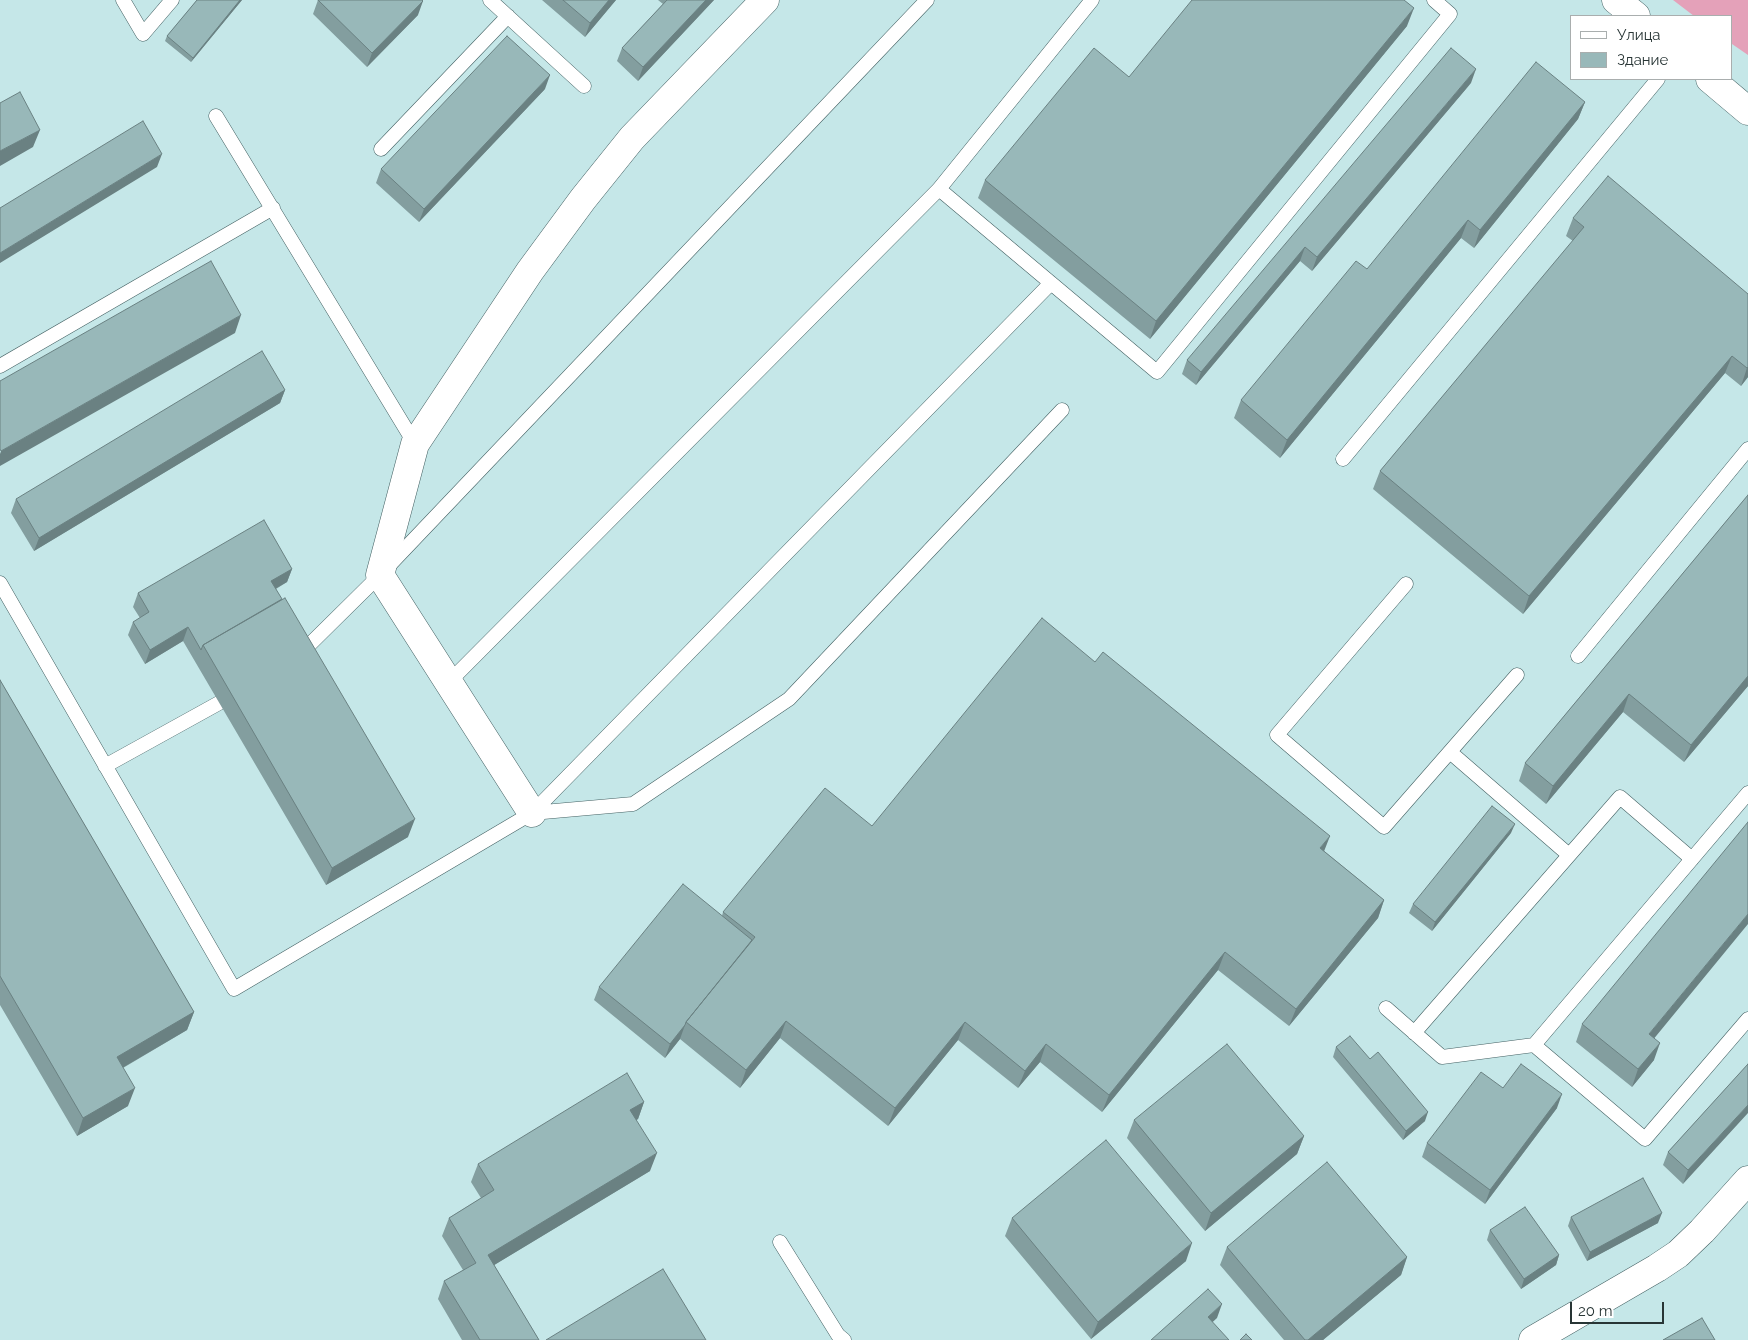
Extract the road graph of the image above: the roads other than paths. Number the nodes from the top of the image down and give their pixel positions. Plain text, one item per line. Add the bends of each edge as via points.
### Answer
1 (123, 0) edge
2 (172, 0) edge
3 (490, 0) edge
4 (765, 0) edge
5 (927, 0) edge
6 (1092, 0) edge
7 (1434, 0) edge
8 (1616, 0) edge
9 (1635, 15) edge
10 (508, 16) junction
11 (1657, 80) edge
12 (1711, 80) edge
13 (584, 86) dead end
14 (1748, 111) edge
15 (216, 116) dead end
16 (381, 149) dead end
17 (939, 189) junction
18 (273, 208) junction
19 (1051, 283) junction
20 (0, 366) edge
21 (1062, 410) dead end
22 (415, 444) junction
23 (1748, 449) edge
24 (1343, 459) dead end
25 (380, 575) junction
26 (0, 583) edge
27 (1406, 584) dead end
28 (301, 653) edge
29 (1578, 656) dead end
30 (1517, 675) dead end
31 (449, 682) junction
32 (219, 702) edge
33 (1450, 752) junction
34 (105, 766) junction
35 (1748, 793) edge
36 (532, 813) junction
37 (1569, 855) junction
38 (1692, 859) junction
39 (1386, 1008) dead end
40 (1748, 1019) edge
41 (1414, 1033) junction
42 (1534, 1045) junction
43 (1748, 1180) edge
44 (780, 1242) dead end
45 (844, 1340) edge
46 (1533, 1340) edge

1 - 2 lane via 143,34
3 - 10 lane
4 - 22 street via 632,138 589,191 530,272
5 - 25 lane
6 - 17 lane
7 - 19 lane via 1450,14 1157,372
8 - 9 street
10 - 13 lane
10 - 16 lane
11 - 24 lane
12 - 14 street
15 - 18 lane
17 - 19 lane
17 - 31 lane
18 - 20 lane
18 - 22 lane
19 - 36 lane
21 - 36 lane via 789,699 633,804
22 - 25 street
23 - 29 lane
25 - 28 lane
25 - 31 street
26 - 34 lane
27 - 33 lane via 1278,735 1384,827
30 - 33 lane
31 - 36 street
32 - 34 lane
33 - 37 lane
34 - 36 lane via 234,989
35 - 38 lane
37 - 38 lane via 1620,797
37 - 41 lane
38 - 42 lane
39 - 41 lane
40 - 42 lane via 1645,1139
41 - 42 lane via 1442,1057
43 - 46 street via 1678,1254
44 - 45 lane

